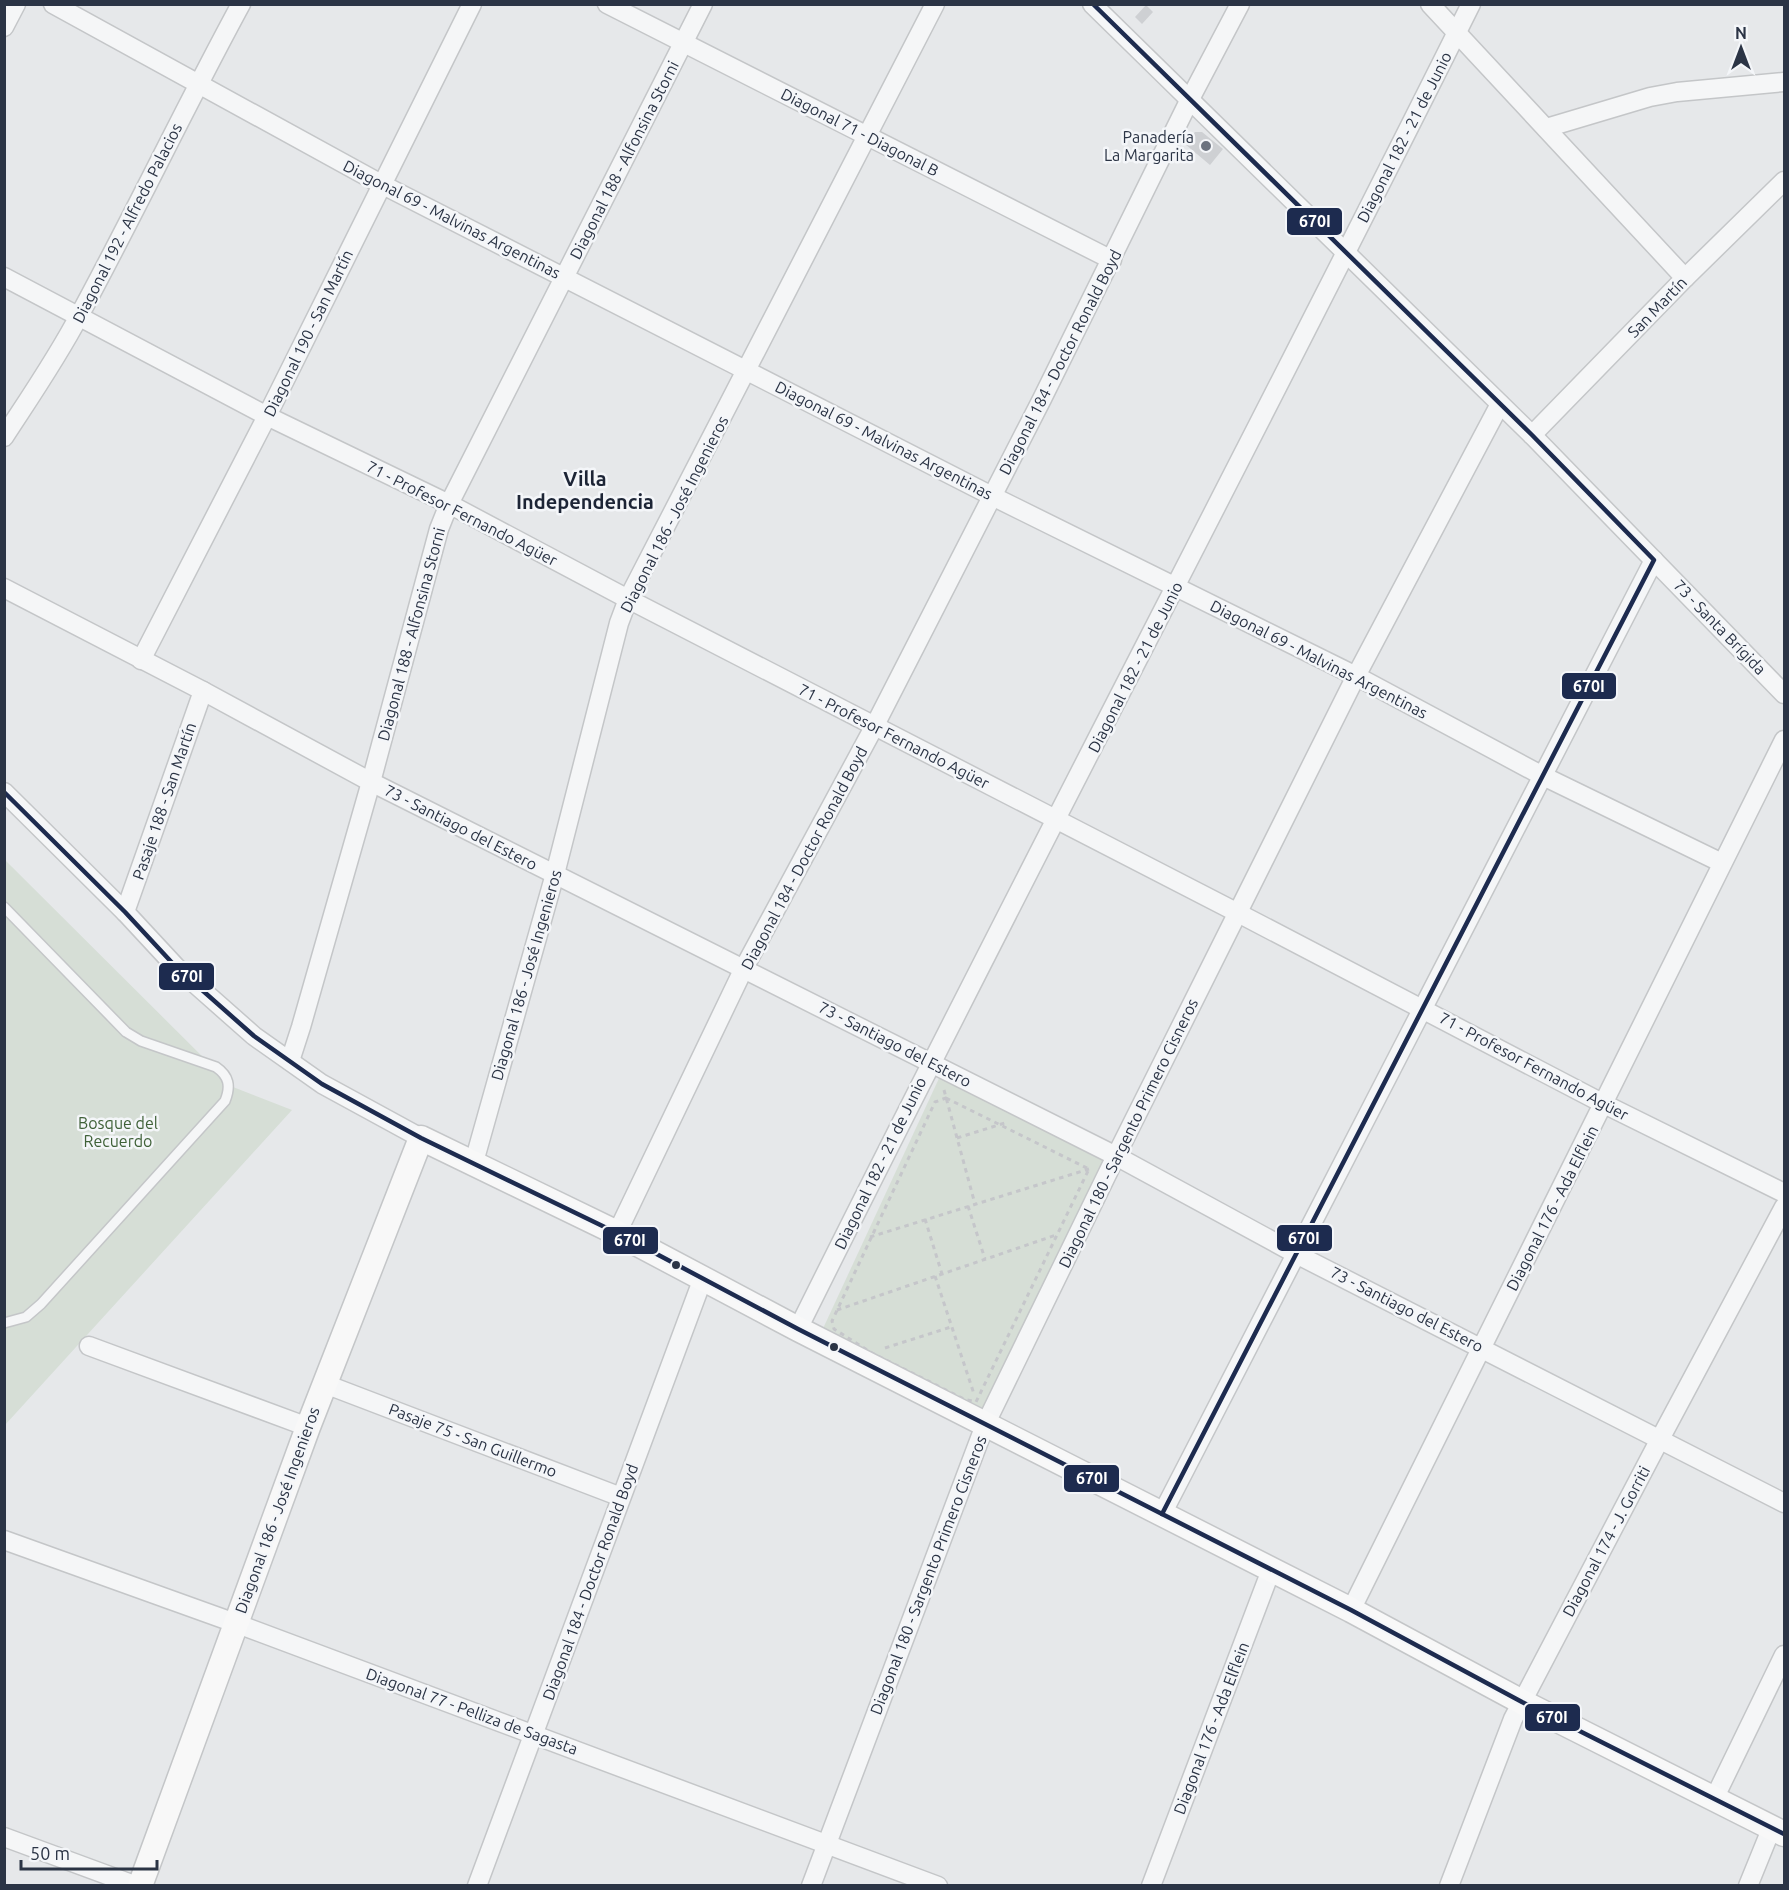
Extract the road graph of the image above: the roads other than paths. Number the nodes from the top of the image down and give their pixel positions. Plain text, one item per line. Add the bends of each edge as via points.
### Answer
1 (16, 4) edge
2 (53, 4) edge
3 (242, 4) edge
4 (472, 4) edge
5 (607, 4) edge
6 (703, 4) edge
7 (935, 4) edge
8 (1092, 4) edge
9 (1240, 4) edge
10 (1430, 4) edge
11 (1471, 4) edge
12 (4, 27) edge
13 (1456, 33) junction
14 (683, 42) junction
15 (1785, 82) edge
16 (197, 84) junction
17 (1190, 99) junction
18 (1546, 128) junction
19 (867, 136) junction
20 (1785, 181) edge
21 (381, 184) junction
22 (1345, 253) junction
23 (1112, 260) junction
24 (4, 277) edge
25 (565, 277) junction
26 (1685, 278) junction
27 (79, 317) junction
28 (748, 370) junction
29 (1500, 404) junction
30 (267, 416) junction
31 (1532, 435) junction
32 (4, 437) edge
33 (992, 496) junction
34 (449, 504) junction
35 (1654, 560) junction
36 (1176, 586) junction
37 (4, 588) edge
38 (628, 599) junction
39 (141, 660) junction
40 (1356, 676) junction
41 (203, 691) junction
42 (1785, 694) edge
43 (874, 727) junction
44 (1785, 740) edge
45 (1541, 775) junction
46 (371, 782) junction
47 (4, 792) edge
48 (1057, 819) junction
49 (1722, 863) junction
50 (555, 874) junction
51 (4, 907) edge
52 (125, 912) junction
53 (1238, 912) junction
54 (744, 968) junction
55 (1422, 1008) junction
56 (290, 1061) junction
57 (930, 1062) junction
58 (1604, 1104) junction
59 (421, 1138) junction
60 (1116, 1156) junction
61 (474, 1162) junction
62 (1785, 1193) edge
63 (1785, 1207) edge
64 (617, 1233) junction
65 (1298, 1255) junction
66 (703, 1278) junction
67 (4, 1323) edge
68 (798, 1329) junction
69 (89, 1346) dead end
70 (1482, 1347) junction
71 (325, 1384) junction
72 (985, 1425) junction
73 (308, 1427) junction
74 (1660, 1439) junction
75 (621, 1497) junction
76 (1785, 1503) edge
77 (1162, 1514) junction
78 (4, 1540) edge
79 (1271, 1570) junction
80 (1351, 1610) junction
81 (235, 1623) junction
82 (1785, 1655) edge
83 (1522, 1702) junction
84 (533, 1734) junction
85 (1714, 1799) junction
86 (1778, 1831) edge
87 (4, 1837) edge
88 (827, 1843) junction
89 (138, 1886) edge
90 (477, 1886) edge
91 (811, 1886) edge
92 (938, 1886) edge
93 (1151, 1886) edge
94 (1449, 1886) edge
95 (1748, 1886) edge

1 - 12 street
2 - 16 street, Diagonal 69 - Malvinas Argentinas
3 - 16 street, Diagonal 192 - Alfredo Palacios
4 - 21 street, Diagonal 190 - San Martín
5 - 14 street, Diagonal 71 - Diagonal B
6 - 14 street, Diagonal 188 - Alfonsina Storni
7 - 19 street, Diagonal 186 - José Ingenieros
8 - 17 street, 73 - Santa Brígida
9 - 17 street, Diagonal 184 - Doctor Ronald Boyd
10 - 13 street
11 - 13 street, Diagonal 182 - 21 de Junio
13 - 18 street
13 - 22 street, Diagonal 182 - 21 de Junio
14 - 19 street, Diagonal 71 - Diagonal B
14 - 25 street, Diagonal 188 - Alfonsina Storni
15 - 18 street via 1677,92
16 - 21 street, Diagonal 69 - Malvinas Argentinas
16 - 27 street, Diagonal 192 - Alfredo Palacios
17 - 22 street, 73 - Santa Brígida
17 - 23 street, Diagonal 184 - Doctor Ronald Boyd
18 - 26 street
19 - 23 street, Diagonal 71 - Diagonal B
19 - 28 street, Diagonal 186 - José Ingenieros
20 - 26 street, San Martín
21 - 25 street, Diagonal 69 - Malvinas Argentinas
21 - 30 street, Diagonal 190 - San Martín
22 - 29 street, 73 - Santa Brígida
22 - 36 street, Diagonal 182 - 21 de Junio
23 - 33 street, Diagonal 184 - Doctor Ronald Boyd
24 - 27 street, 71 - Profesor Fernando Agüer
25 - 28 street, Diagonal 69 - Malvinas Argentinas
25 - 34 street, Diagonal 188 - Alfonsina Storni
26 - 31 street, San Martín
27 - 30 street, 71 - Profesor Fernando Agüer
27 - 32 street, Diagonal 192 - Alfredo Palacios
28 - 33 street, Diagonal 69 - Malvinas Argentinas
28 - 38 street, Diagonal 186 - José Ingenieros
29 - 31 street, 73 - Santa Brígida
29 - 40 street, Diagonal 180 - Sargento Primero Cisneros
30 - 34 street, 71 - Profesor Fernando Agüer
30 - 39 street, Diagonal 190 - San Martín
31 - 35 street, 73 - Santa Brígida
33 - 36 street, Diagonal 69 - Malvinas Argentinas
33 - 43 street, Diagonal 184 - Doctor Ronald Boyd
34 - 38 street, 71 - Profesor Fernando Agüer
34 - 46 street, Diagonal 188 - Alfonsina Storni
35 - 42 street, 73 - Santa Brígida
35 - 45 street
36 - 40 street, Diagonal 69 - Malvinas Argentinas
36 - 48 street, Diagonal 182 - 21 de Junio
37 - 39 street, 73 - Santiago del Estero
38 - 43 street, 71 - Profesor Fernando Agüer
38 - 50 street, Diagonal 186 - José Ingenieros
39 - 41 street, 73 - Santiago del Estero
40 - 45 street, Diagonal 69 - Malvinas Argentinas
40 - 53 street, Diagonal 180 - Sargento Primero Cisneros
41 - 46 street, 73 - Santiago del Estero
41 - 52 street, Pasaje 188 - San Martín
43 - 48 street, 71 - Profesor Fernando Agüer
43 - 54 street, Diagonal 184 - Doctor Ronald Boyd
44 - 49 street, Diagonal 176 - Ada Elflein
45 - 49 street, Diagonal 69 - Malvinas Argentinas
45 - 55 street
46 - 50 street, 73 - Santiago del Estero
46 - 56 street, Diagonal 188 - Alfonsina Storni
47 - 52 street
48 - 53 street, 71 - Profesor Fernando Agüer
48 - 57 street, Diagonal 182 - 21 de Junio
49 - 58 street, Diagonal 176 - Ada Elflein
50 - 54 street, 73 - Santiago del Estero
50 - 61 street, Diagonal 186 - José Ingenieros
51 - 67 lane via 126,1032 216,1067 224,1072 229,1084 225,1101 41,1304 26,1317
52 - 56 street via 176,967 254,1036
53 - 55 street, 71 - Profesor Fernando Agüer
53 - 60 street, Diagonal 180 - Sargento Primero Cisneros
54 - 57 street, 73 - Santiago del Estero
54 - 64 street, Diagonal 184 - Doctor Ronald Boyd
55 - 58 street, 71 - Profesor Fernando Agüer
55 - 65 street
56 - 59 street via 322,1084
57 - 60 street, 73 - Santiago del Estero
57 - 68 street, Diagonal 182 - 21 de Junio
58 - 62 street, 71 - Profesor Fernando Agüer
58 - 70 street, Diagonal 176 - Ada Elflein
59 - 61 street
59 - 71 street, Diagonal 186 - José Ingenieros
60 - 65 street, 73 - Santiago del Estero
60 - 72 street, Diagonal 180 - Sargento Primero Cisneros
61 - 64 street
63 - 74 street, Diagonal 174 - J. Gorriti
64 - 66 street
65 - 70 street, 73 - Santiago del Estero
65 - 77 street
66 - 68 street
66 - 75 street, Diagonal 184 - Doctor Ronald Boyd
68 - 72 street
69 - 73 street
70 - 74 street, 73 - Santiago del Estero
70 - 80 street, Diagonal 176 - Ada Elflein
71 - 73 street, Diagonal 186 - José Ingenieros
71 - 75 street, Pasaje 75 - San Guillermo
72 - 77 street
72 - 88 street, Diagonal 180 - Sargento Primero Cisneros
73 - 81 street, Diagonal 186 - José Ingenieros
74 - 76 street, 73 - Santiago del Estero
74 - 83 street, Diagonal 174 - J. Gorriti
75 - 84 street, Diagonal 184 - Doctor Ronald Boyd
77 - 79 street
78 - 81 street, Diagonal 77 - Pelliza de Sagasta
79 - 80 street
79 - 93 street, Diagonal 176 - Ada Elflein
80 - 83 street
81 - 84 street, Diagonal 77 - Pelliza de Sagasta
81 - 89 street, Diagonal 186 - José Ingenieros
82 - 85 street
83 - 85 street
83 - 94 street, Diagonal 174 - J. Gorriti
84 - 88 street, Diagonal 77 - Pelliza de Sagasta
84 - 90 street, Diagonal 184 - Doctor Ronald Boyd
85 - 86 street
86 - 95 street
87 - 89 street
88 - 91 street, Diagonal 180 - Sargento Primero Cisneros
88 - 92 street, Diagonal 77 - Pelliza de Sagasta

